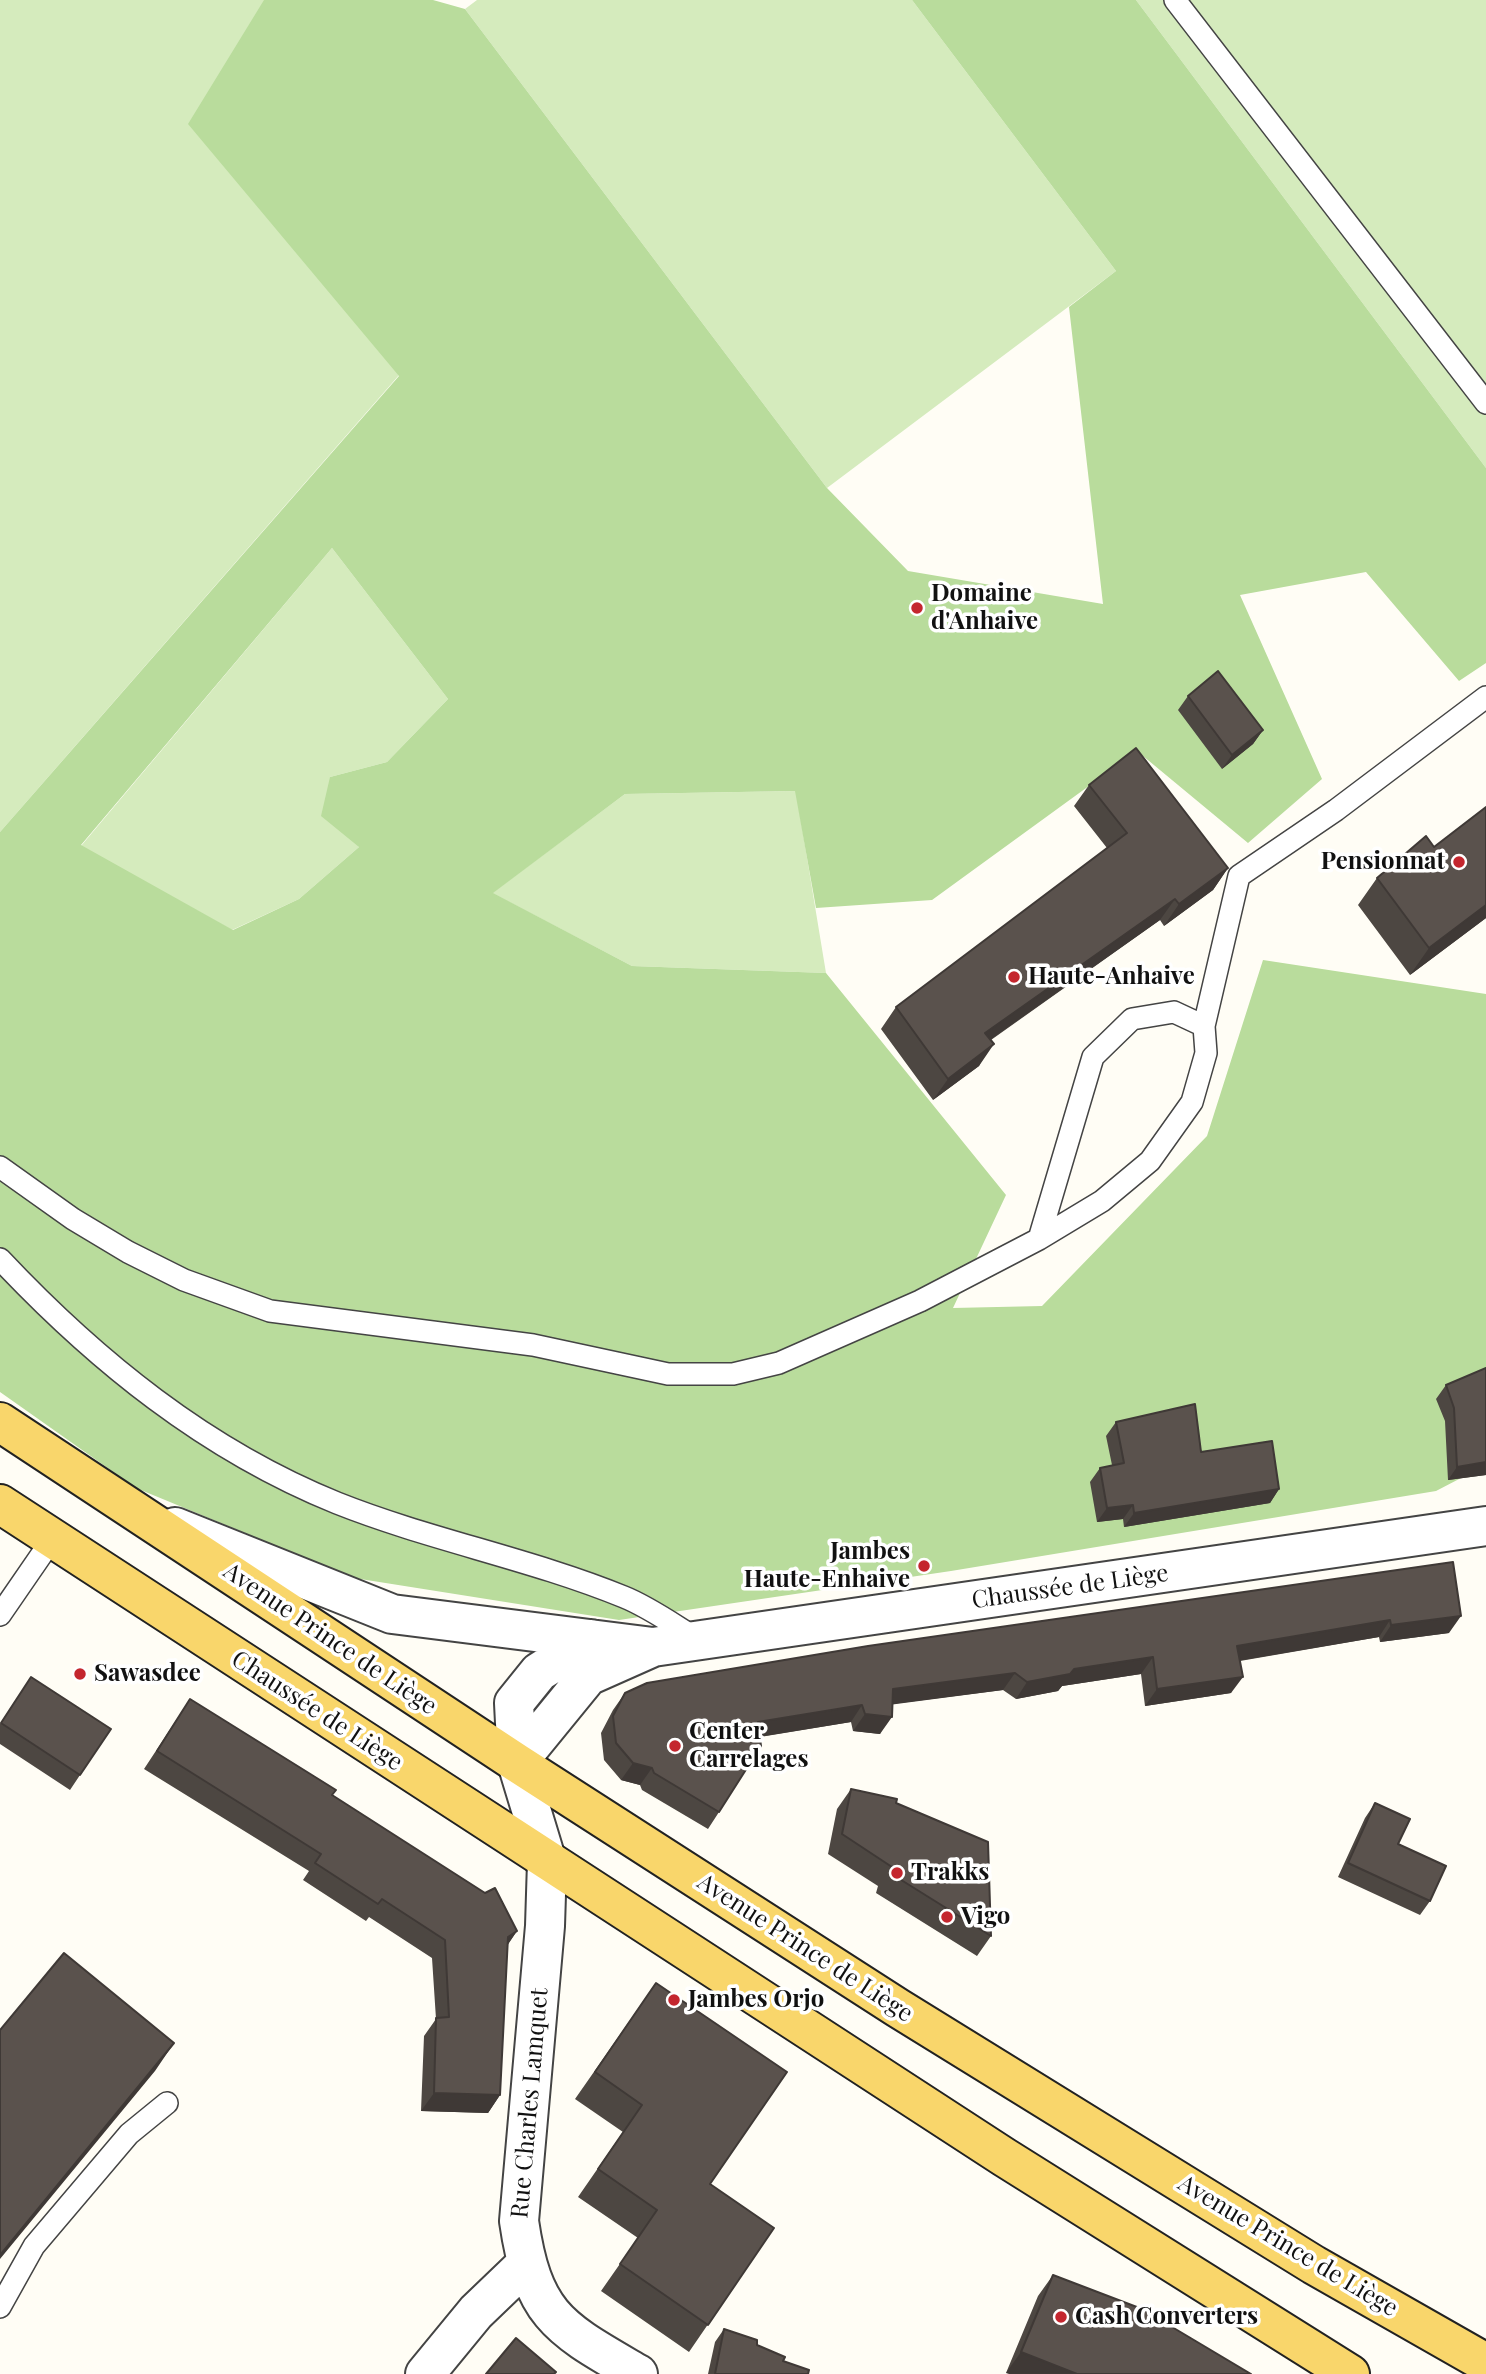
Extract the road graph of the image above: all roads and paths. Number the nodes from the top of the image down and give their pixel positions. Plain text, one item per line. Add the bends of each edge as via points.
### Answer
1 (1175, 0) edge
2 (1486, 403) edge
3 (1486, 697) edge
4 (1203, 1026) junction
5 (0, 1167) edge
6 (1039, 1239) junction
7 (0, 1259) edge
8 (0, 1422) edge
9 (0, 1504) edge
10 (138, 1512) junction
11 (1486, 1526) edge
12 (53, 1538) junction
13 (0, 1615) edge
14 (591, 1639) junction
15 (700, 1641) junction
16 (653, 1647) junction
17 (517, 1763) junction
18 (547, 1862) junction
19 (167, 2103) dead end
20 (525, 2265) junction
21 (0, 2307) edge
22 (1486, 2363) edge
23 (425, 2374) edge
24 (638, 2374) edge
25 (1350, 2374) edge

1 - 2 lane
3 - 4 lane via 1239,876
4 - 6 lane via 1206,1053 1192,1102 1150,1161 1102,1201
4 - 6 lane via 1174,1012 1132,1019 1093,1058
5 - 6 lane via 128,1252 184,1280 270,1311 533,1345 668,1374 733,1374 779,1363 920,1301
7 - 15 lane via 41,1303 116,1369 229,1451 337,1503 626,1597
8 - 10 main road, Chaussée de Liège
9 - 12 main road, Chaussée de Liège
10 - 14 street, Chaussée de Liège via 392,1614
10 - 17 main road, Avenue Prince de Liège
11 - 15 street, Chaussée de Liège
12 - 13 lane
12 - 18 main road, Chaussée de Liège
14 - 16 street, Chaussée de Liège
14 - 17 street via 540,1672 514,1703
15 - 16 street, Chaussée de Liège
16 - 17 street, Chaussée de Liège via 588,1676
17 - 18 street
17 - 22 main road, Avenue Prince de Liège via 898,2008 1314,2265
18 - 20 street, Rue Charles Lamquet via 519,2221
18 - 25 main road
19 - 21 lane via 129,2134 34,2246
20 - 23 street via 476,2312
20 - 24 street, Rue Charles Lamquet via 544,2306 573,2336

